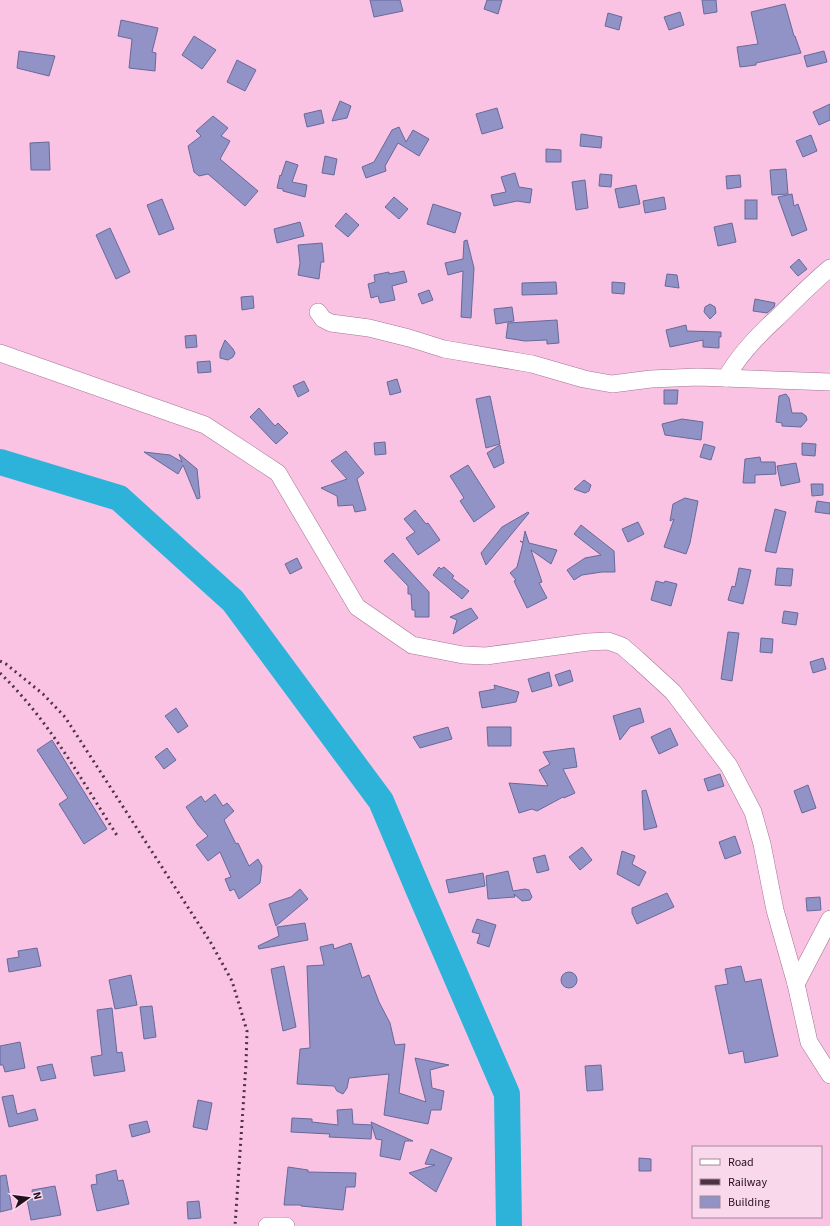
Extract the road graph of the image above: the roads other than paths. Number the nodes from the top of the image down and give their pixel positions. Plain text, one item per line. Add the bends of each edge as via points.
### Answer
1 (830, 268) edge
2 (318, 312) dead end
3 (0, 353) edge
4 (726, 378) junction
5 (830, 382) edge
6 (830, 919) edge
7 (796, 984) junction
8 (830, 1075) edge
9 (267, 1226) edge
10 (286, 1226) edge

1 - 4 street via 743,352
2 - 4 street via 323,319 331,323 369,328 444,349 532,364 612,384 651,379
3 - 7 street via 205,425 278,473 357,606 412,645 463,655 486,656 588,642 608,641 622,646 673,692 729,766 743,792 753,812 762,844 775,910
4 - 5 street
6 - 7 street
7 - 8 street via 809,1042
9 - 10 street

